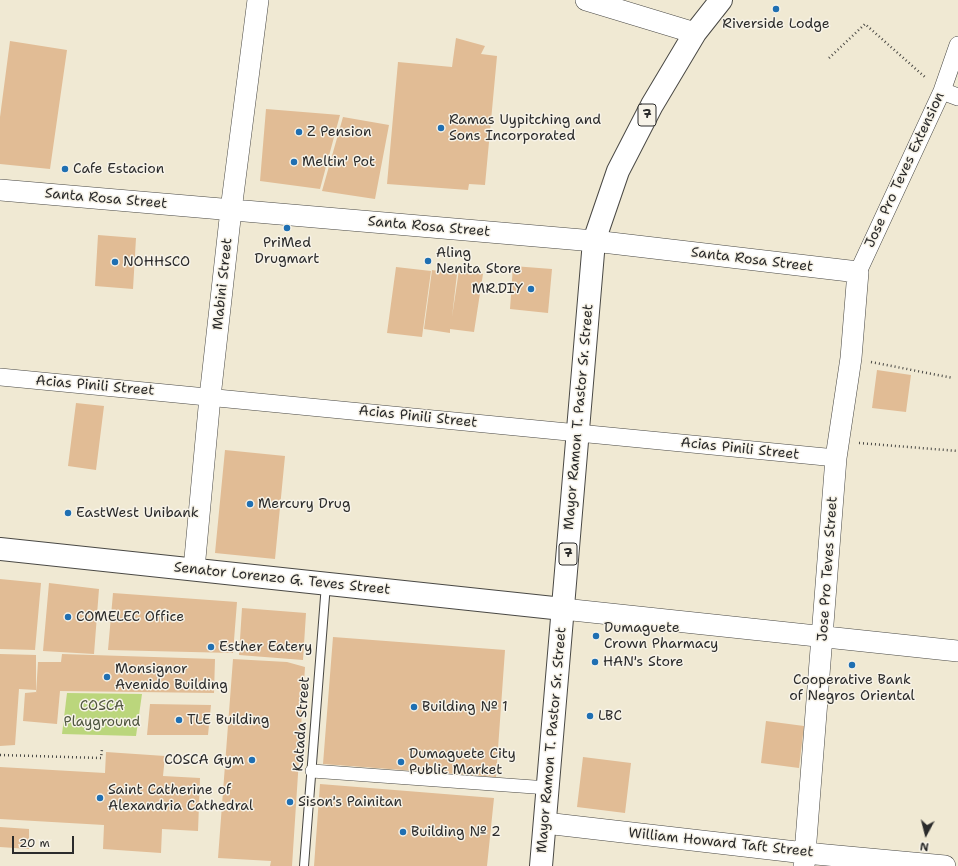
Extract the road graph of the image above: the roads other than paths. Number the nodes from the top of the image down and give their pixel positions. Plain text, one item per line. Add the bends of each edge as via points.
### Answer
1 (258, 0) edge
2 (586, 0) edge
3 (720, 0) edge
4 (695, 33) junction
5 (958, 45) edge
6 (950, 94) edge
7 (0, 190) edge
8 (231, 210) junction
9 (594, 241) junction
10 (858, 272) junction
11 (0, 377) edge
12 (210, 397) junction
13 (578, 433) junction
14 (837, 450) junction
15 (0, 549) edge
16 (194, 569) junction
17 (326, 584) junction
18 (563, 609) junction
19 (823, 637) junction
20 (958, 651) edge
21 (312, 771) junction
22 (548, 788) junction
23 (545, 823) junction
24 (804, 859) edge
25 (304, 866) edge
26 (540, 866) edge
27 (945, 866) edge

1 - 8 street, Mabini Street
2 - 4 street
3 - 4 main road, Mayor Ramon T. Pastor Sr. Street / 7
4 - 9 main road, Mayor Ramon T. Pastor Sr. Street / 7 via 652,105 618,171
5 - 6 street, Jose Pro Teves Extension
6 - 10 street, Jose Pro Teves Extension
7 - 8 street, Santa Rosa Street
8 - 9 street, Santa Rosa Street
8 - 12 street, Mabini Street
9 - 10 street, Santa Rosa Street
9 - 13 main road, Mayor Ramon T. Pastor Sr. Street / 7
10 - 14 street, Jose Pro Teves Street via 850,358
11 - 12 street, Acias Pinili Street
12 - 13 street, Acias Pinili Street
12 - 16 street, Mabini Street
13 - 14 street, Acias Pinili Street
13 - 18 main road, Mayor Ramon T. Pastor Sr. Street / 7
14 - 19 street, Jose Pro Teves Street
15 - 16 main road, Senator Lorenzo G. Teves Street
16 - 17 main road, Senator Lorenzo G. Teves Street
17 - 18 main road, Senator Lorenzo G. Teves Street
17 - 21 lane, Katada Street
18 - 19 street
18 - 22 main road, Mayor Ramon T. Pastor Sr. Street / 7
19 - 20 street
19 - 24 street, Jose Pro Teves Street
21 - 22 street
21 - 25 lane, Katada Street
22 - 23 main road, Mayor Ramon T. Pastor Sr. Street / 7
23 - 24 street, William Howard Taft Street
23 - 26 main road, Mayor Ramon T. Pastor Sr. Street / 7
24 - 27 street, William Howard Taft Street

